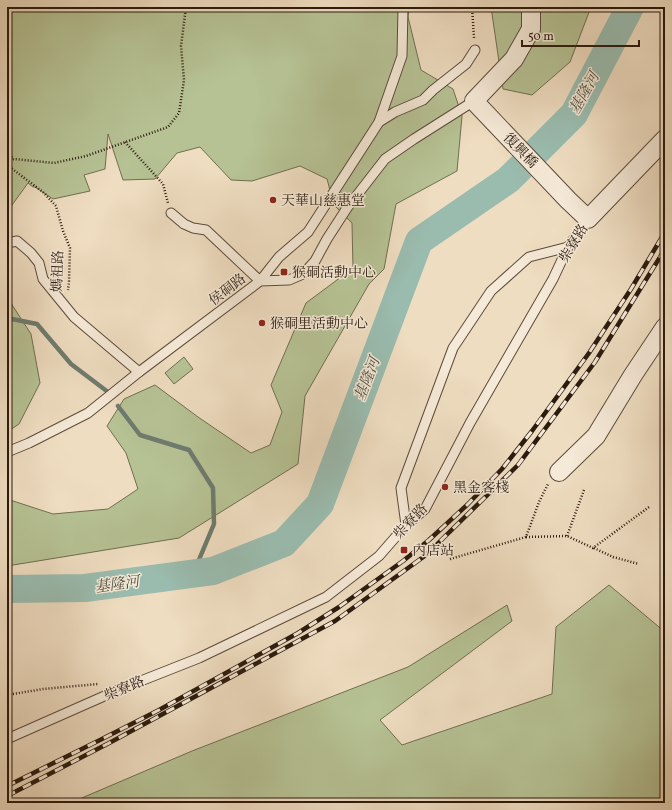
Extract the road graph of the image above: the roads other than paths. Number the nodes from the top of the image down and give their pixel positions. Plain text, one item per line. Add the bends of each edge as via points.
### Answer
1 (402, 7) edge
2 (531, 7) edge
3 (475, 50) road end
4 (474, 101) junction
5 (379, 122) junction
6 (665, 140) edge
7 (171, 213) road end
8 (588, 219) junction
9 (7, 243) edge
10 (568, 247) junction
11 (260, 282) junction
12 (665, 327) edge
13 (138, 372) junction
14 (7, 452) edge
15 (559, 472) road end
16 (406, 525) junction
17 (7, 738) edge

1 - 5 lane via 402,56
2 - 4 street via 531,29 514,59
3 - 5 lane via 466,64 423,100
4 - 8 street, 復興橋
4 - 11 lane, 侯硐路 via 385,159 347,208 315,261 303,274 289,280
5 - 11 lane via 308,232 279,257
6 - 8 street, 柴寮路
7 - 11 lane via 184,224 206,230
8 - 10 lane, 柴寮路
9 - 13 lane via 17,241 31,253 39,263 43,279 74,317
10 - 16 lane, 柴寮路 via 553,280 470,423 425,509
10 - 16 lane via 529,257 491,291 453,348 400,488
11 - 13 lane, 侯硐路
12 - 15 street via 596,436
13 - 14 lane, 侯硐路 via 88,413
16 - 17 lane, 柴寮路 via 379,556 326,597 199,658

